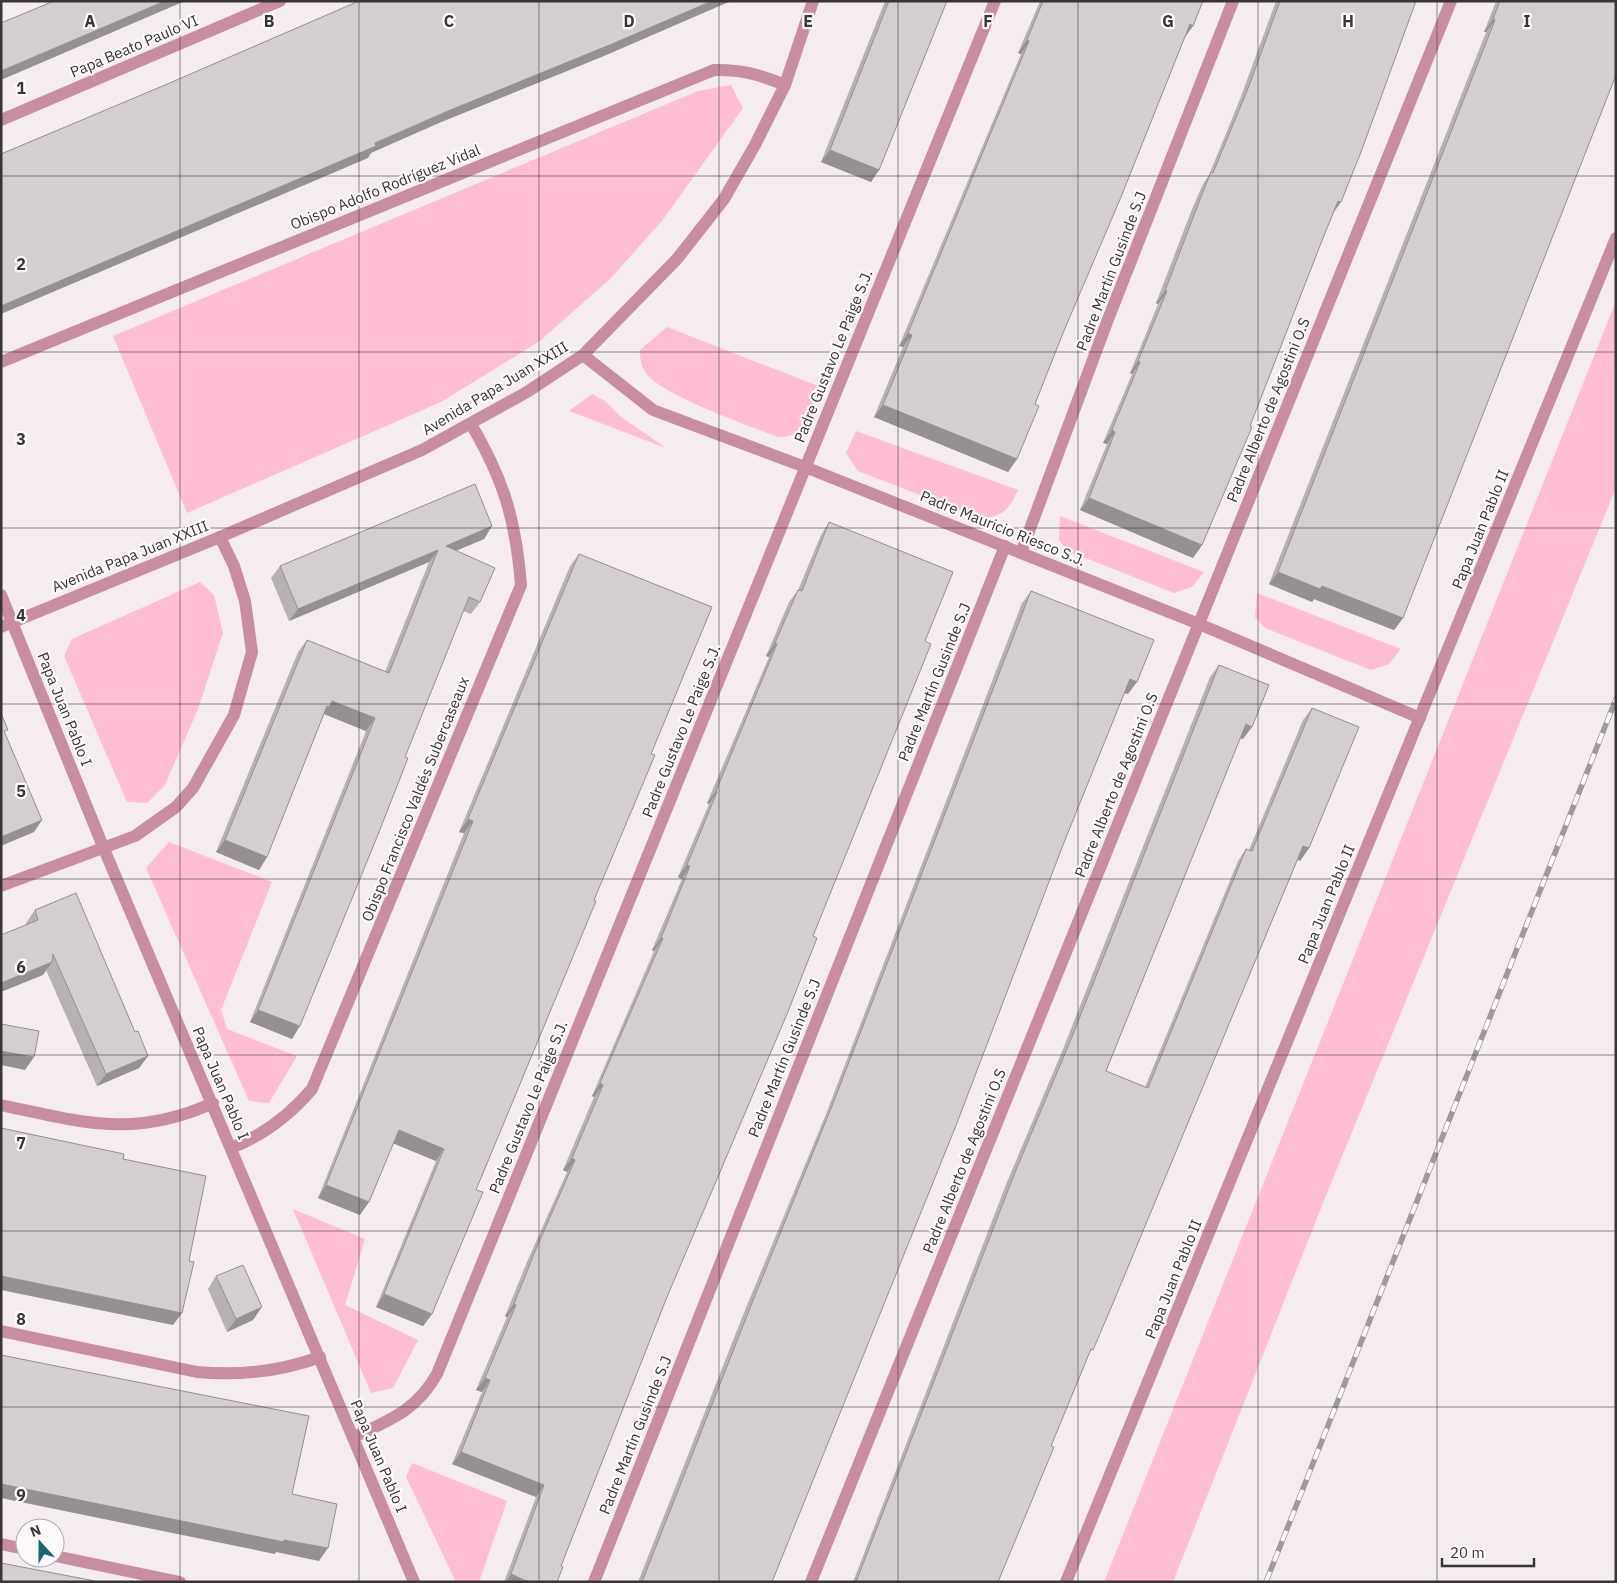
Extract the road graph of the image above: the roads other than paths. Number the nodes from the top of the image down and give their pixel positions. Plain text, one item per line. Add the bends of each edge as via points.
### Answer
1 (280, 1) edge
2 (814, 1) edge
3 (995, 1) edge
4 (1234, 1) edge
5 (1451, 1) edge
6 (785, 85) junction
7 (1, 120) edge
8 (1616, 238) edge
9 (583, 355) junction
10 (1, 362) edge
11 (471, 424) junction
12 (805, 467) junction
13 (220, 537) junction
14 (1005, 546) junction
15 (1021, 553) junction
16 (1, 595) edge
17 (1199, 624) junction
18 (7, 625) edge
19 (1420, 718) junction
20 (104, 849) junction
21 (1, 886) edge
22 (213, 1103) junction
23 (1, 1105) edge
24 (231, 1148) junction
25 (1, 1332) edge
26 (320, 1357) junction
27 (354, 1437) junction
28 (1, 1544) edge
29 (15, 1547) edge
30 (65, 1558) edge
31 (180, 1582) edge
32 (414, 1582) edge
33 (594, 1582) edge
34 (811, 1582) edge
35 (1066, 1582) edge

1 - 7 street, Papa Beato Paulo VI
2 - 6 street, Avenida Papa Juan XXIII
3 - 12 street, Padre Gustavo Le Paige S.J.
4 - 15 street, Padre Martín Gusinde S.J
5 - 17 street, Padre Alberto de Agostini O.S
6 - 9 street, Avenida Papa Juan XXIII via 724,199 677,259
6 - 10 street, Obispo Adolfo Rodríguez Vidal via 752,72 714,70
8 - 19 street, Papa Juan Pablo II
9 - 11 street, Avenida Papa Juan XXIII
9 - 12 street, Padre Mauricio Riesco S.J. via 653,410
11 - 13 street, Avenida Papa Juan XXIII via 422,450
11 - 24 street, Obispo Francisco Valdés Subercaseaux via 488,452 511,512 521,585 312,1089 281,1121 255,1138
12 - 14 street, Padre Mauricio Riesco S.J.
12 - 27 street, Padre Gustavo Le Paige S.J. via 437,1374 411,1408
13 - 18 street, Avenida Papa Juan XXIII
13 - 20 street via 245,601 252,652 234,715 193,788 176,807 135,836
14 - 15 street, Padre Mauricio Riesco S.J.
14 - 33 street, Padre Martín Gusinde S.J
15 - 17 street, Padre Mauricio Riesco S.J.
16 - 18 street, Papa Juan Pablo I
17 - 19 street, Padre Mauricio Riesco S.J.
17 - 34 street, Padre Alberto de Agostini O.S
18 - 20 street, Papa Juan Pablo I
19 - 35 street, Papa Juan Pablo II
20 - 21 street
20 - 22 street, Papa Juan Pablo I
22 - 23 street via 168,1120 115,1126 90,1124
22 - 24 street, Papa Juan Pablo I
24 - 26 street, Papa Juan Pablo I
25 - 26 street via 220,1374 265,1372
26 - 27 street, Papa Juan Pablo I
27 - 32 street, Papa Juan Pablo I
28 - 29 street
30 - 31 street

